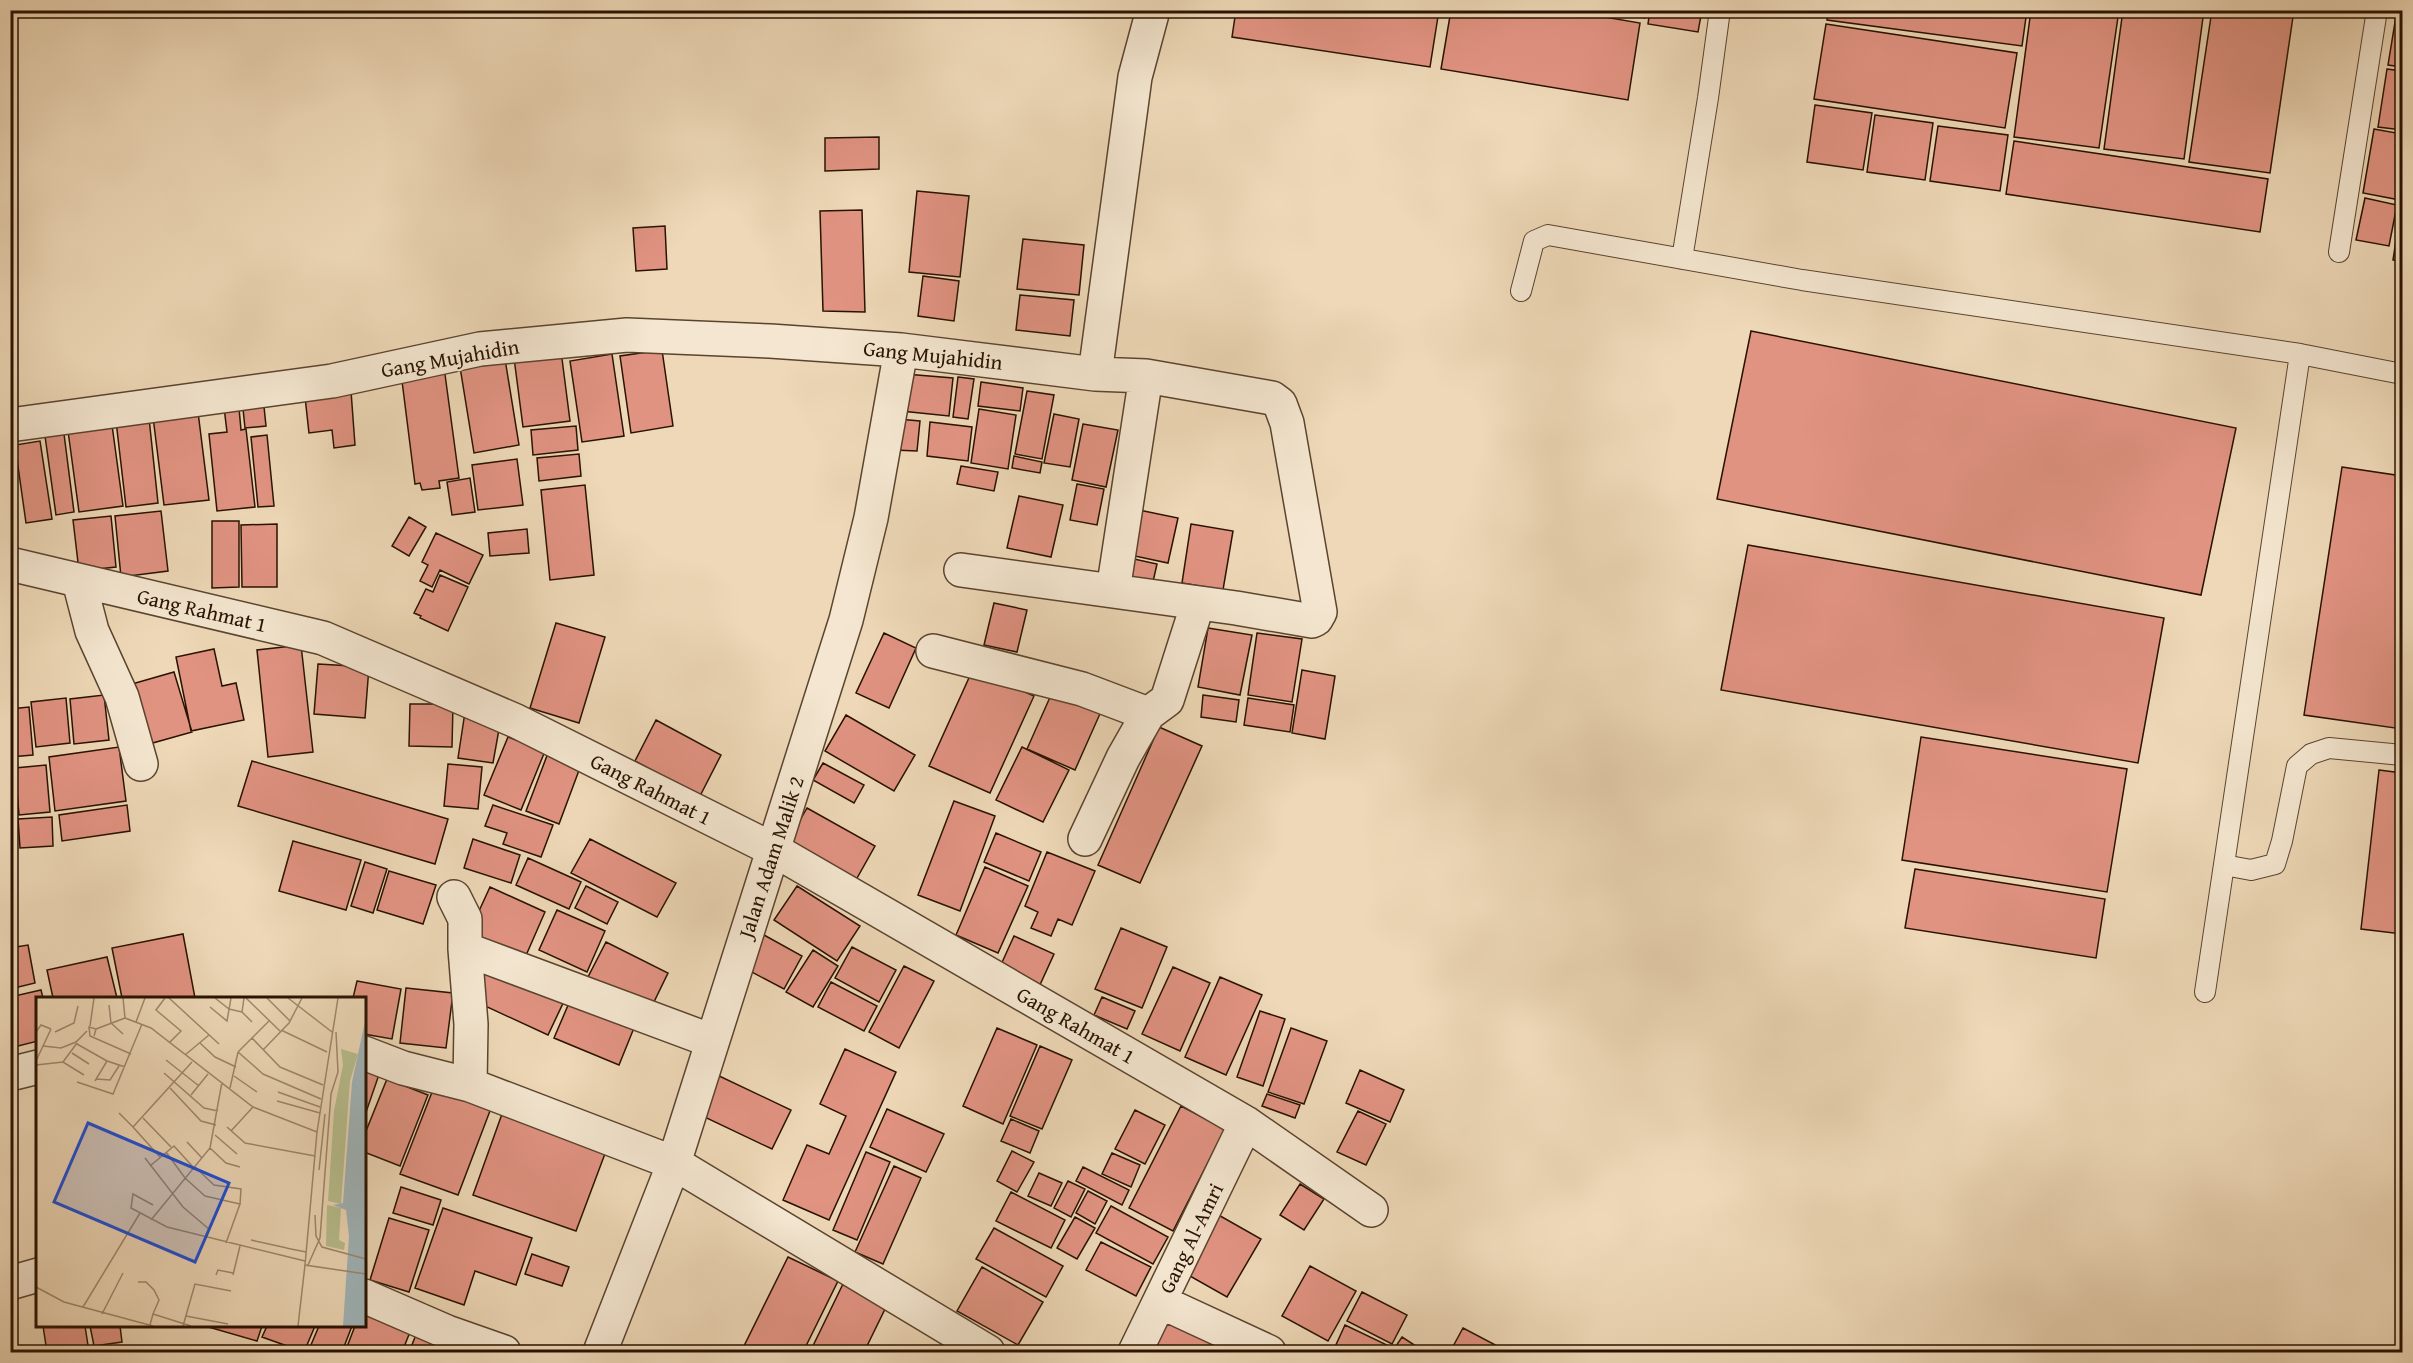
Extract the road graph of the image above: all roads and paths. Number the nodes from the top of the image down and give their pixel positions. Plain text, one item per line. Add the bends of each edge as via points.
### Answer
1 (1153, 10) edge
2 (1720, 10) edge
3 (2377, 10) edge
4 (2339, 252) dead end
5 (1682, 259) junction
6 (1521, 291) dead end
7 (901, 350) junction
8 (2300, 354) junction
9 (1095, 374) junction
10 (2403, 374) edge
11 (1146, 376) junction
12 (10, 425) edge
13 (10, 564) edge
14 (961, 570) dead end
15 (79, 581) junction
16 (1113, 591) junction
17 (1198, 603) junction
18 (933, 651) dead end
19 (1148, 714) junction
20 (2403, 755) edge
21 (141, 764) dead end
22 (1085, 839) dead end
23 (774, 850) junction
24 (2224, 865) junction
25 (454, 897) dead end
26 (465, 949) junction
27 (2205, 993) dead end
28 (712, 1041) junction
29 (366, 1054) edge
30 (36, 1068) edge
31 (10, 1074) edge
32 (470, 1085) junction
33 (1246, 1123) junction
34 (674, 1163) junction
35 (1371, 1210) dead end
36 (36, 1276) edge
37 (10, 1283) edge
38 (366, 1297) edge
39 (1161, 1302) junction
40 (504, 1353) edge
41 (600, 1353) edge
42 (988, 1353) edge
43 (1135, 1353) edge
44 (1269, 1353) edge

1 - 9 street via 1133,87
2 - 5 lane
3 - 4 lane
5 - 6 lane via 1548,235 1534,241
5 - 8 lane
7 - 9 street, Gang Mujahidin
7 - 12 street, Gang Mujahidin via 627,335 480,349 332,381
7 - 23 street, Jalan Adam Malik 2 via 871,518 846,620
8 - 10 lane
8 - 24 lane
9 - 11 street, Gang Mujahidin
11 - 16 street
11 - 17 street, Gang Mujahidin via 1272,398 1280,404 1287,423 1320,612 1312,621
13 - 15 street, Gang Rahmat 1
14 - 16 street, Gang Mujahidin
15 - 21 street via 92,631 122,697
15 - 23 street, Gang Rahmat 1 via 323,638 516,721
16 - 17 street, Gang Mujahidin
17 - 19 street via 1167,700
18 - 19 street via 1082,689
19 - 22 street
20 - 24 lane via 2329,747 2311,754 2297,766 2275,864 2251,870
23 - 28 street, Jalan Adam Malik 2
23 - 33 street, Gang Rahmat 1
24 - 27 lane
25 - 26 street via 465,919
26 - 28 street
26 - 32 street via 471,1024
28 - 34 street, Jalan Adam Malik 2
29 - 32 street
30 - 31 street
32 - 34 street
33 - 35 street, Gang Rahmat 1
33 - 39 street, Gang Al-Amri
34 - 41 street, Jalan Adam Malik 2
34 - 42 street
36 - 37 street
38 - 40 street
39 - 43 street, Gang Al-Amri
39 - 44 street

